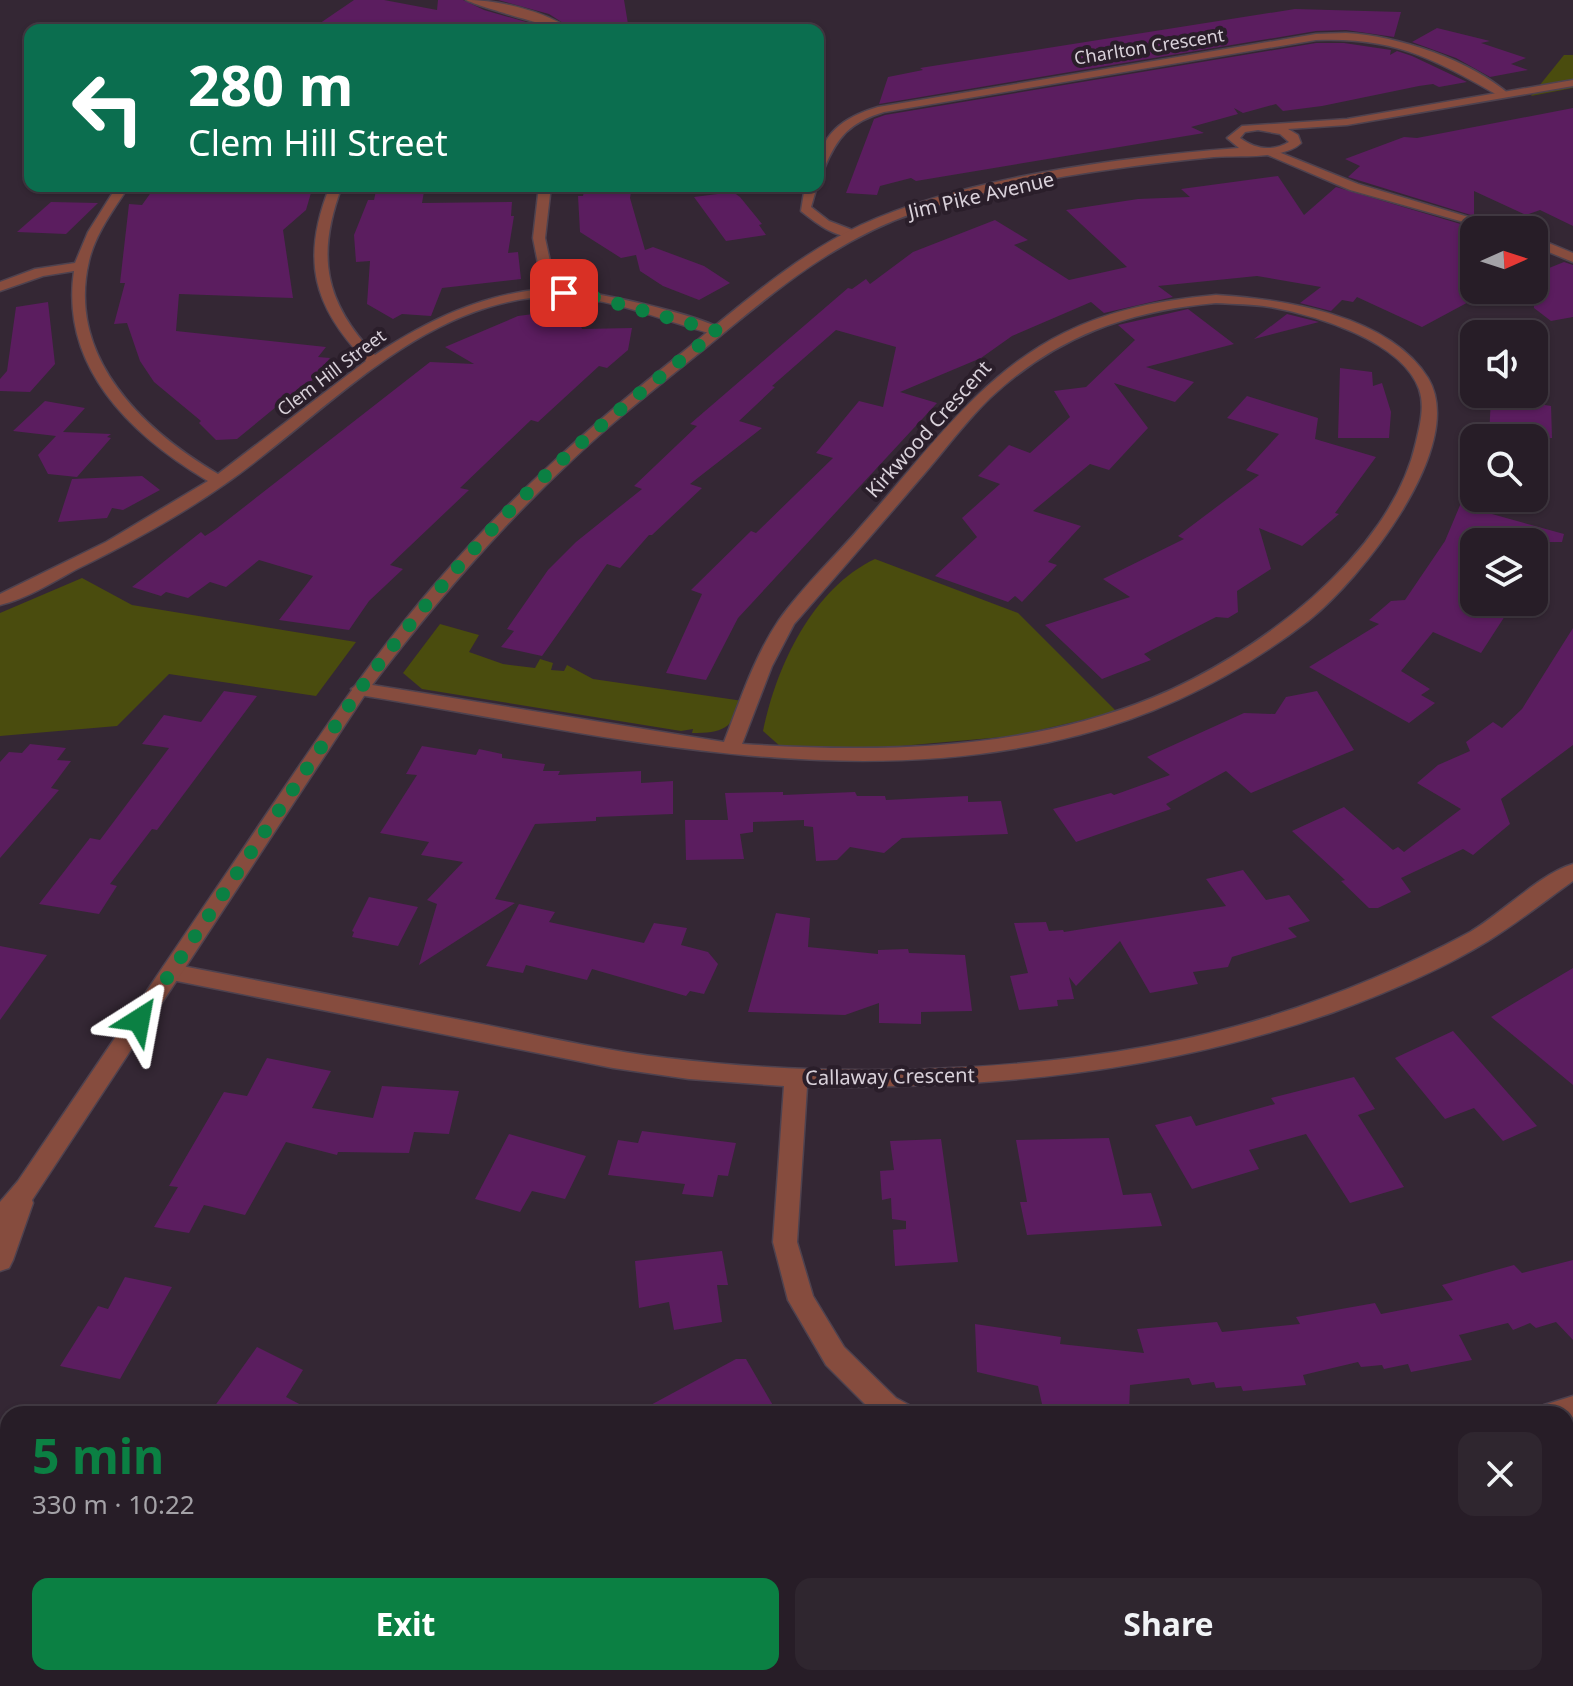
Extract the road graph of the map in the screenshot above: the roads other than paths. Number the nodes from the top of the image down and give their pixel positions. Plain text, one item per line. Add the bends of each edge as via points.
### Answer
1 (471, 0) edge
2 (552, 24) edge
3 (1573, 83) edge
4 (1505, 95) junction
5 (1347, 122) junction
6 (1267, 127) junction
7 (1233, 138) junction
8 (1295, 142) junction
9 (1262, 151) junction
10 (1186, 155) junction
11 (824, 156) edge
12 (1327, 176) junction
13 (119, 192) edge
14 (334, 192) edge
15 (544, 192) edge
16 (809, 192) edge
17 (1460, 217) edge
18 (851, 234) junction
19 (1548, 247) edge
20 (1573, 258) edge
21 (81, 266) junction
22 (0, 287) edge
23 (550, 292) junction
24 (717, 331) junction
25 (374, 362) junction
26 (218, 481) junction
27 (0, 600) edge
28 (360, 689) junction
29 (730, 749) junction
30 (1573, 871) edge
31 (172, 972) junction
32 (796, 1079) junction
33 (27, 1188) junction
34 (0, 1219) edge
35 (0, 1260) edge
36 (890, 1406) edge

1 - 2 street
3 - 4 street
4 - 5 street
4 - 11 street, Charlton Crescent via 1404,43 1361,36 1316,37 882,109 837,129
5 - 6 street
5 - 8 street
6 - 7 street, Jim Pike Avenue via 1242,129
6 - 8 street via 1283,131
7 - 9 street
7 - 10 street, Jim Pike Avenue
8 - 9 street via 1282,150
8 - 12 street
9 - 10 street, Jim Pike Avenue
9 - 12 street
10 - 18 street, Jim Pike Avenue via 956,197
12 - 17 street
13 - 21 street
14 - 25 street via 319,228 318,260 326,293 344,327
15 - 23 street via 539,238
16 - 18 street via 805,208 812,216
18 - 24 street, Jim Pike Avenue via 786,275
19 - 20 street
21 - 22 street via 40,272
21 - 26 street via 77,317 96,370 122,406
23 - 24 street, Clem Hill Street via 590,296
23 - 25 street, Clem Hill Street via 485,304 436,325
24 - 28 street, Jim Pike Avenue via 548,473 472,550
25 - 26 street, Clem Hill Street
26 - 27 street, Clem Hill Street via 82,562
28 - 29 street, Kirkwood Crescent
28 - 31 street, Jim Pike Avenue
29 - 29 street, Kirkwood Crescent via 787,622 984,396 1011,369 1065,336 1164,302 1277,304 1338,320 1377,339 1402,357 1424,384 1429,403 1422,457 1387,525 1349,572 1298,619 1206,682 1110,721 949,753 861,757
30 - 32 street, Callaway Crescent via 1536,901 1435,962 1310,1013 1253,1030 1066,1067 932,1079
31 - 32 street, Callaway Crescent via 580,1052 686,1070
31 - 33 street, Jim Pike Avenue
32 - 36 street via 785,1242 801,1300 835,1356
33 - 34 street, Jim Pike Avenue
33 - 35 street, Jim Pike Avenue

